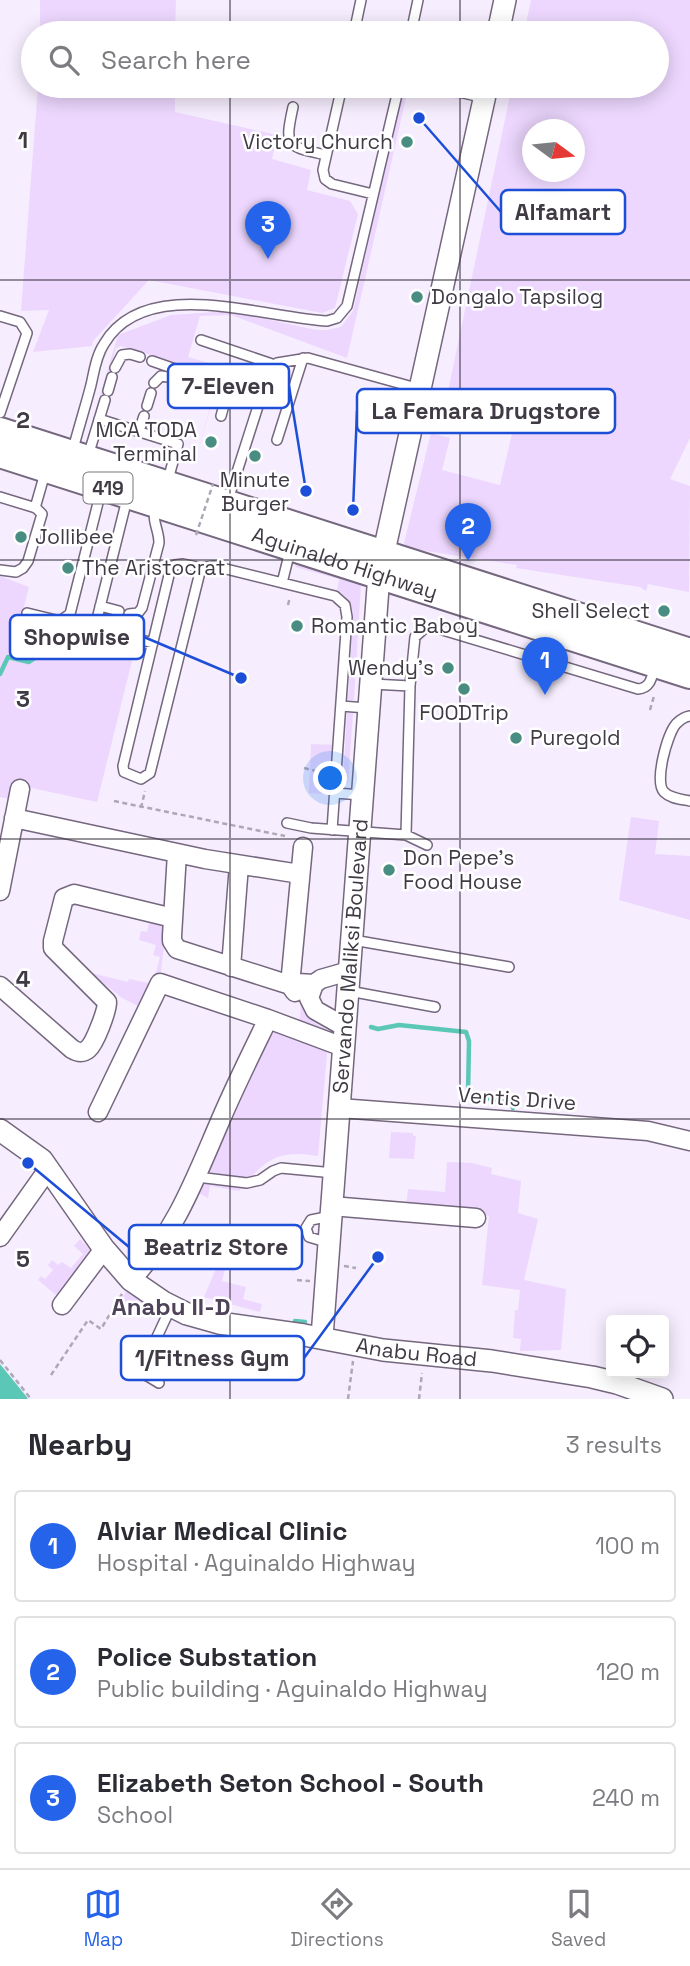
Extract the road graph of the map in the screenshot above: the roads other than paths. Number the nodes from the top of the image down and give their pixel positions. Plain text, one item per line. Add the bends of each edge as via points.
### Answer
1 (361, 0) edge
2 (418, 0) edge
3 (505, 0) edge
4 (357, 21) edge
5 (414, 21) edge
6 (501, 21) edge
7 (339, 98) edge
8 (396, 98) edge
9 (485, 98) edge
10 (293, 107) dead end
11 (326, 155) junction
12 (373, 194) junction
13 (0, 316) edge
14 (201, 340) dead end
15 (140, 357) dead end
16 (303, 358) junction
17 (152, 361) dead end
18 (275, 365) junction
19 (154, 383) dead end
20 (420, 389) junction
21 (151, 393) dead end
22 (258, 404) junction
23 (147, 406) dead end
24 (0, 413) edge
25 (144, 416) dead end
26 (221, 416) dead end
27 (99, 419) junction
28 (139, 431) junction
29 (0, 432) edge
30 (277, 440) dead end
31 (0, 453) edge
32 (70, 458) junction
33 (102, 486) junction
34 (129, 494) junction
35 (161, 494) junction
36 (220, 494) junction
37 (0, 497) edge
38 (35, 508) junction
39 (291, 546) junction
40 (382, 565) junction
41 (201, 568) junction
42 (0, 570) edge
43 (282, 583) junction
44 (100, 606) junction
45 (119, 611) dead end
46 (27, 613) dead end
47 (129, 614) dead end
48 (153, 643) junction
49 (690, 653) edge
50 (659, 654) junction
51 (690, 674) edge
52 (371, 684) junction
53 (410, 686) junction
54 (341, 706) junction
55 (369, 708) junction
56 (690, 716) edge
57 (20, 789) dead end
58 (335, 793) junction
59 (362, 795) junction
60 (690, 801) edge
61 (14, 818) junction
62 (287, 823) road end
63 (332, 830) junction
64 (359, 832) junction
65 (406, 835) junction
66 (427, 845) dead end
67 (303, 847) dead end
68 (177, 853) junction
69 (239, 865) junction
70 (300, 874) junction
71 (0, 891) edge
72 (173, 918) junction
73 (351, 939) junction
74 (231, 967) junction
75 (509, 967) dead end
76 (348, 981) junction
77 (290, 985) junction
78 (0, 986) edge
79 (312, 990) junction
80 (435, 1007) dead end
81 (268, 1019) junction
82 (344, 1037) junction
83 (339, 1108) junction
84 (98, 1112) dead end
85 (0, 1130) edge
86 (690, 1141) edge
87 (49, 1168) junction
88 (334, 1173) junction
89 (197, 1177) junction
90 (331, 1211) junction
91 (476, 1218) dead end
92 (0, 1237) edge
93 (104, 1249) junction
94 (131, 1280) junction
95 (62, 1305) dead end
96 (172, 1307) junction
97 (321, 1338) junction
98 (159, 1383) dead end
99 (662, 1399) edge

1 - 4 lane
2 - 5 lane
3 - 6 street
7 - 11 lane
8 - 12 lane
9 - 20 street, Servando Maliksi Boulevard
10 - 11 lane via 287,134 290,142
11 - 12 lane via 325,179
12 - 32 lane via 346,306 337,318 318,321 222,306 145,310 118,327 103,344
13 - 24 lane via 20,322 27,333
14 - 18 lane
15 - 27 lane via 122,355
16 - 18 lane
16 - 20 lane
16 - 30 lane
17 - 19 lane via 195,376 199,387 192,401 188,384 160,376
18 - 22 lane
20 - 40 street, Servando Maliksi Boulevard
21 - 23 lane
22 - 26 lane via 226,393
22 - 36 lane
25 - 28 lane
27 - 28 lane
27 - 32 lane
28 - 35 lane via 178,444
29 - 32 highway, Aguinaldo Highway / 419
31 - 32 highway, Aguinaldo Highway / 419
32 - 33 highway, Aguinaldo Highway / 419
32 - 35 highway, Aguinaldo Highway / 419
32 - 38 lane
33 - 34 highway, Aguinaldo Highway / 419
33 - 46 lane via 70,614 60,621
34 - 35 highway, Aguinaldo Highway / 419
34 - 44 lane
35 - 36 highway, Aguinaldo Highway / 419
35 - 39 highway, Aguinaldo Highway / 419
35 - 47 lane via 153,522 159,543 142,608
36 - 40 highway, Aguinaldo Highway / 419
37 - 38 lane
38 - 42 lane via 41,517 26,565 12,573
39 - 40 highway, Aguinaldo Highway / 419
39 - 43 lane
40 - 50 highway, Aguinaldo Highway / 419
40 - 52 street, Servando Maliksi Boulevard
41 - 43 lane via 214,566
41 - 48 lane via 178,564 172,568
41 - 48 lane via 149,776 141,779 126,775 123,769
43 - 54 lane via 335,596 345,605
44 - 45 lane
44 - 48 lane via 96,623 100,629
49 - 50 highway, Aguinaldo Highway / 419
50 - 51 highway, Aguinaldo Highway / 419
50 - 53 lane via 650,683 638,689 431,627 421,629 415,637
52 - 53 lane
52 - 55 street, Servando Maliksi Boulevard
53 - 65 lane
54 - 55 lane
54 - 58 lane
55 - 59 street, Servando Maliksi Boulevard
56 - 60 lane via 673,729 659,779 669,796
57 - 61 street
58 - 59 lane
58 - 63 lane
59 - 64 street, Servando Maliksi Boulevard
61 - 68 street
61 - 71 street
62 - 63 lane
63 - 64 lane
64 - 65 lane
64 - 73 street, Servando Maliksi Boulevard
65 - 66 lane
67 - 70 street
68 - 69 street
68 - 72 street
69 - 70 street
69 - 74 street
70 - 77 street
72 - 74 street via 172,941 177,949
72 - 78 street via 74,894 64,898 53,948 107,1002 85,1051 72,1049
73 - 75 lane
73 - 76 street, Servando Maliksi Boulevard
74 - 77 street
76 - 79 street via 321,979
76 - 80 lane
76 - 82 street, Servando Maliksi Boulevard
77 - 79 street via 297,983
79 - 82 street via 315,1010
81 - 82 street
81 - 84 street via 160,984
81 - 89 street
82 - 83 street, Servando Maliksi Boulevard
83 - 86 street, Ventis Drive via 648,1131
83 - 88 street, Servando Maliksi Boulevard
85 - 87 street, Anabu Road
87 - 92 street
87 - 93 street, Anabu Road
88 - 89 lane via 281,1168 247,1183
88 - 90 street, Servando Maliksi Boulevard
89 - 94 street via 163,1241
90 - 91 street
90 - 97 street, Servando Maliksi Boulevard
93 - 94 street, Anabu Road
93 - 95 street
94 - 96 street, Anabu Road
96 - 97 street, Anabu Road via 219,1323
96 - 98 lane via 142,1369
97 - 99 street, Anabu Road via 592,1377

